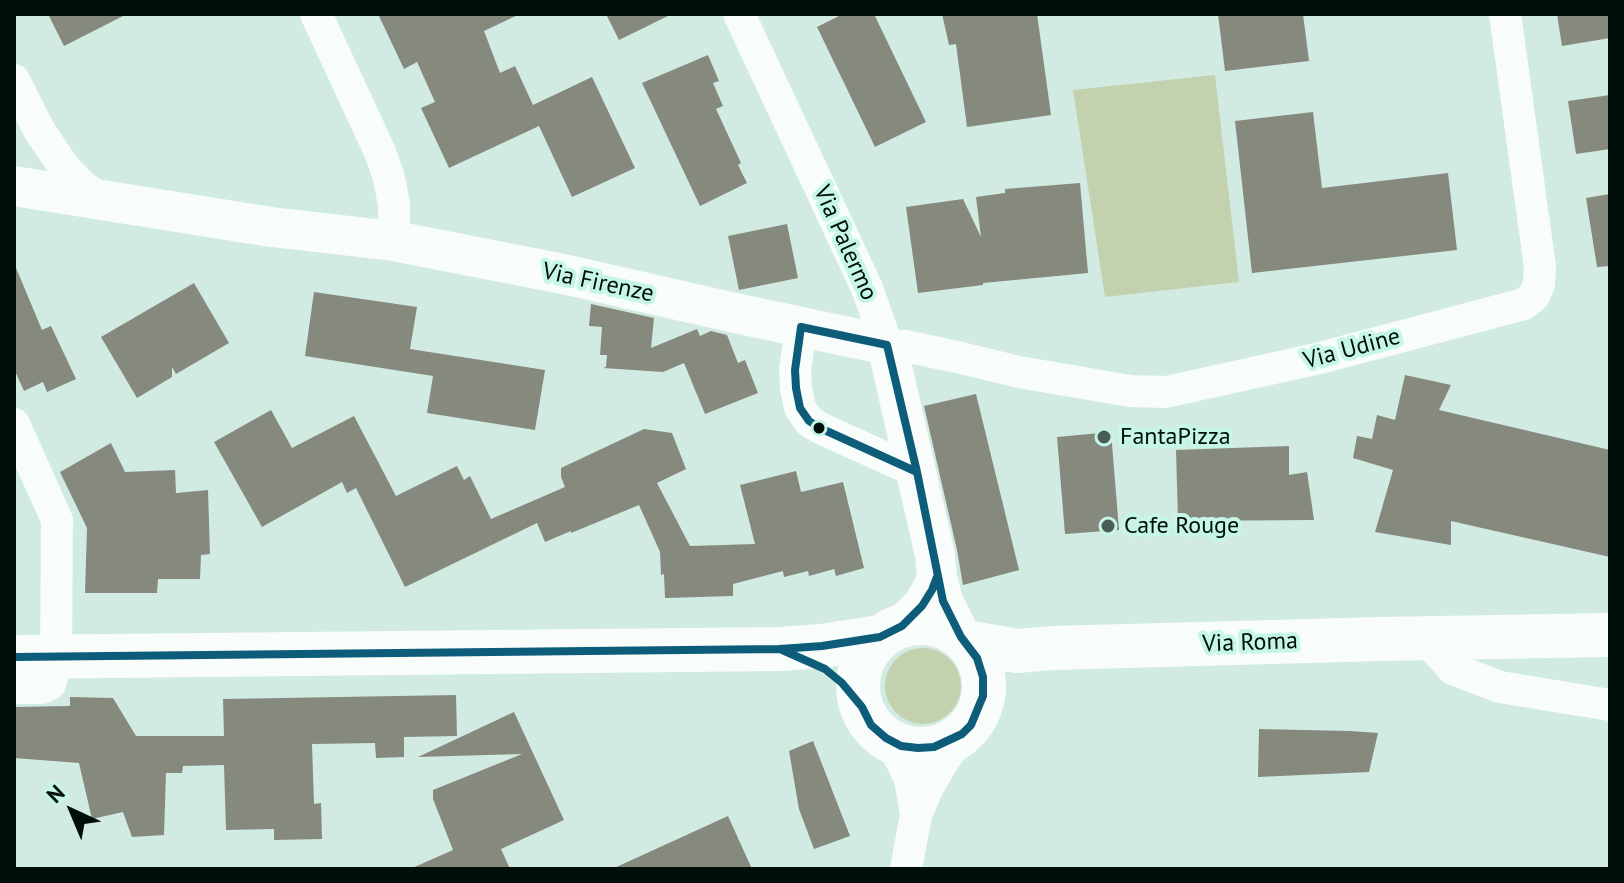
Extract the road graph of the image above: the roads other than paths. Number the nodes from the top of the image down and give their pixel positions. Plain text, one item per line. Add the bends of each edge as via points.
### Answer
1 (316, 14) edge
2 (739, 14) edge
3 (1505, 14) edge
4 (14, 83) edge
5 (26, 132) edge
6 (21, 188) edge
7 (102, 200) junction
8 (394, 241) junction
9 (801, 327) junction
10 (887, 345) junction
11 (14, 424) edge
12 (917, 472) junction
13 (937, 577) junction
14 (891, 631) junction
15 (1565, 635) junction
16 (1610, 635) edge
17 (1425, 638) junction
18 (964, 639) junction
19 (1610, 648) edge
20 (780, 649) junction
21 (1075, 649) junction
22 (35, 657) edge
23 (14, 688) edge
24 (1610, 705) edge
25 (874, 723) junction
26 (969, 724) junction
27 (916, 815) junction
28 (906, 869) edge

1 - 8 street via 384,165 394,205
2 - 10 street, Via Palermo via 867,288
3 - 10 street, Via Udine via 1540,267 1534,296 1524,304 1301,363 1166,392 1130,391
4 - 5 street
5 - 6 street via 44,157 37,181
5 - 7 street
6 - 7 street, Via Firenze
7 - 8 street, Via Firenze
8 - 9 street, Via Firenze
9 - 10 street, Via Firenze
9 - 12 street via 796,388 809,421
10 - 12 street, Via Palermo
11 - 22 street via 57,520
12 - 13 street, Via Palermo
13 - 14 street via 922,606
13 - 18 street, Via Palermo via 943,601
14 - 18 main road via 922,622
14 - 20 main road
14 - 25 main road via 868,652 860,669 858,689
15 - 16 main road, Via Roma
15 - 17 main road, Via Roma
15 - 19 street
17 - 21 main road, Via Roma
17 - 24 street via 1453,669 1500,687
18 - 21 main road, Via Roma via 1017,651
18 - 26 main road via 983,677 983,696
20 - 22 main road
20 - 25 main road via 825,669
21 - 26 main road, Via Roma via 1029,671
22 - 23 street via 50,684
25 - 26 main road via 901,746 918,748 934,747
25 - 27 street via 910,779
26 - 27 street
27 - 28 street

